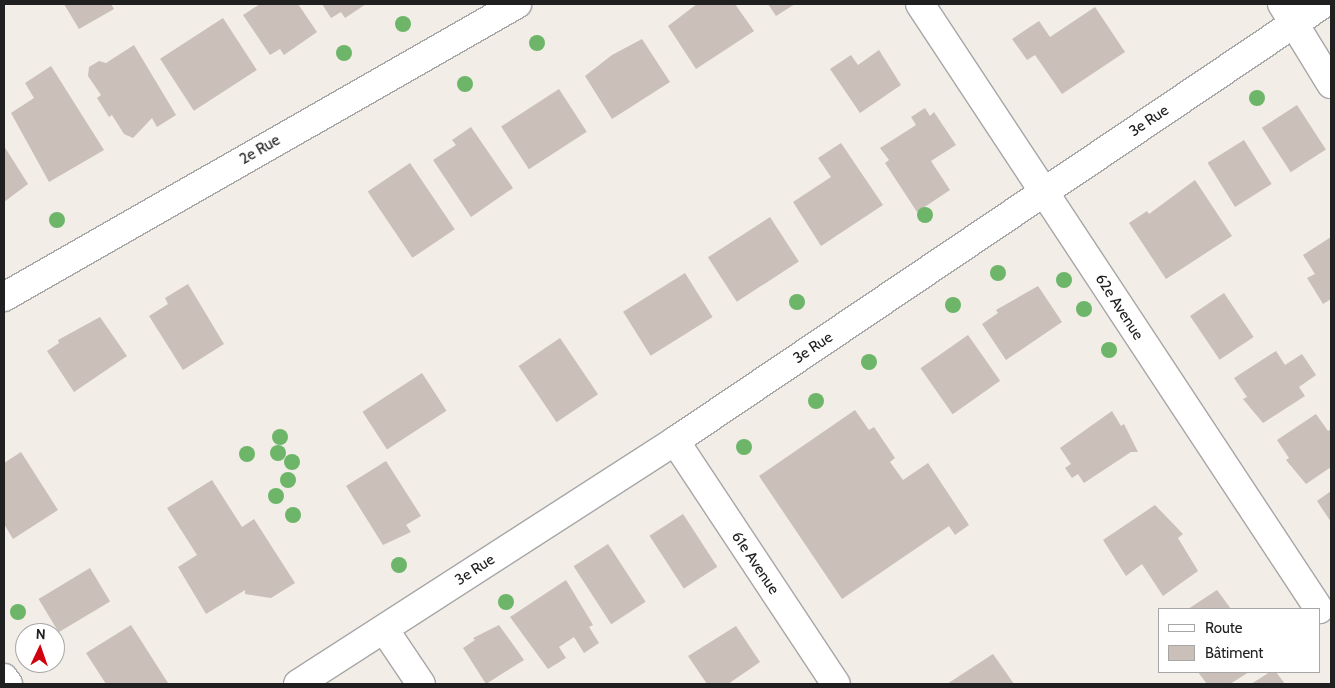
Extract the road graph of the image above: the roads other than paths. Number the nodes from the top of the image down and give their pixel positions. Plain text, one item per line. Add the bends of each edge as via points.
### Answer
1 (517, 4) edge
2 (920, 4) edge
3 (1323, 4) edge
4 (1288, 13) edge
5 (1331, 84) edge
6 (1043, 192) junction
7 (4, 297) edge
8 (674, 441) junction
9 (1318, 608) edge
10 (1320, 611) edge
11 (384, 629) junction
12 (1331, 629) edge
13 (4, 678) edge
14 (8, 684) edge
15 (298, 684) edge
16 (421, 684) edge
17 (836, 684) edge

1 - 7 street, 2e Rue
2 - 6 street, 62e Avenue
3 - 4 street, 3e Rue
4 - 5 street
4 - 6 street, 3e Rue
6 - 8 street, 3e Rue
6 - 9 street, 62e Avenue
8 - 11 street, 3e Rue
8 - 17 street, 61e Avenue
10 - 12 street, 62e Avenue
11 - 15 street, 3e Rue
11 - 16 street
13 - 14 street

